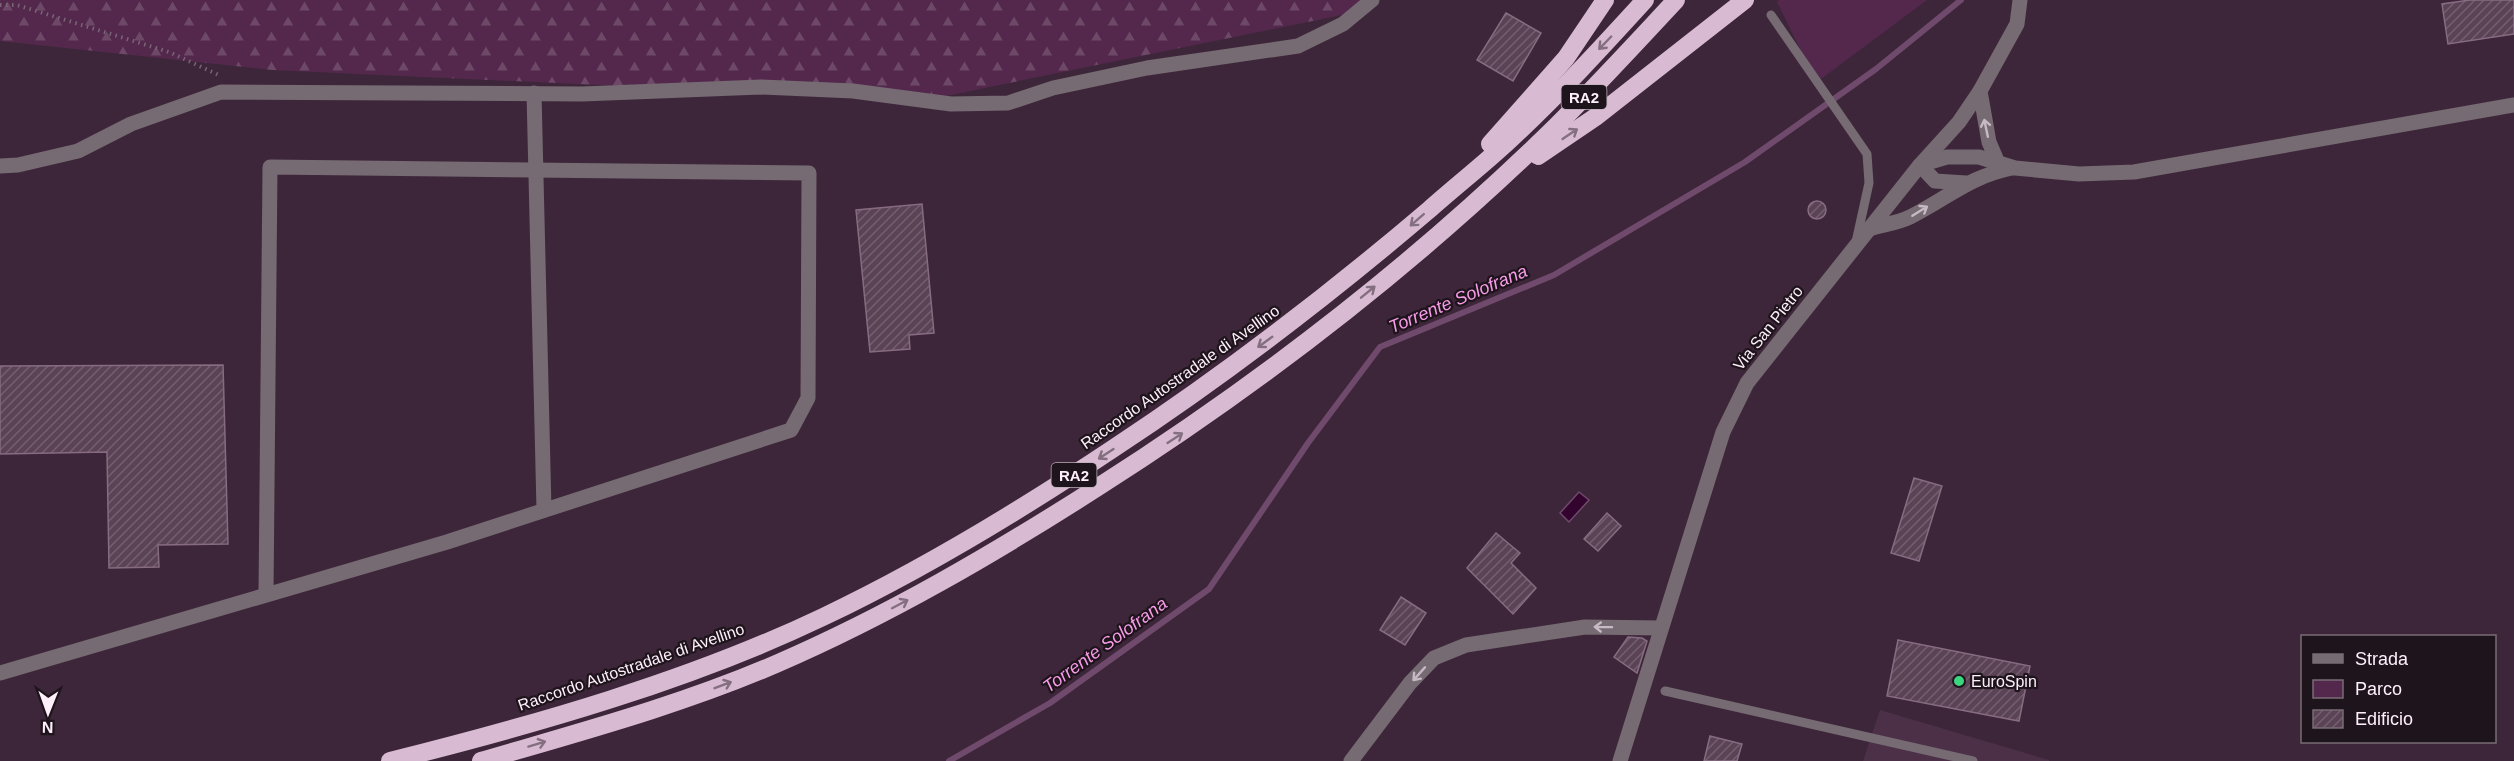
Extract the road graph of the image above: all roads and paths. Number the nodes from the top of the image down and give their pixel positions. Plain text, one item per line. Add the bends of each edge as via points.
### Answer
1 (1372, 0) edge
2 (1605, 0) edge
3 (1645, 0) edge
4 (1676, 0) edge
5 (1745, 0) edge
6 (2020, 0) edge
7 (0, 5) edge
8 (1771, 15) dead end
9 (1980, 91) junction
10 (242, 92) junction
11 (534, 93) junction
12 (2514, 105) edge
13 (1998, 163) junction
14 (1920, 165) junction
15 (0, 166) edge
16 (2015, 168) junction
17 (536, 170) junction
18 (1965, 183) junction
19 (1487, 190) junction
20 (1441, 199) junction
21 (1869, 229) junction
22 (1855, 247) junction
23 (544, 510) junction
24 (266, 595) junction
25 (1661, 628) junction
26 (0, 673) edge
27 (1665, 691) dead end
28 (390, 761) edge
29 (481, 761) edge
30 (1351, 761) edge
31 (1620, 761) edge
32 (1973, 761) edge

1 - 11 street via 1343,24 1298,46 1147,68 1053,88 1008,103 951,104 853,91 761,87
2 - 20 highway via 1566,58
3 -> 20 highway, Raccordo Autostradale di Avellino / RA2 via 1516,135
4 - 19 highway, RA2 via 1547,135
19 -> 5 highway via 1597,116
6 - 9 street, Via San Pietro via 2017,24
7 - 10 path via 17,6 169,52 220,75
8 - 22 lane via 1867,154 1869,183
13 -> 9 street via 1989,142
9 - 14 street, Via San Pietro via 1959,122
10 - 11 street
10 - 15 street via 221,92 131,124 78,151
11 - 17 street
12 - 16 street via 2134,171 2079,174
13 - 14 street via 1979,157 1947,157
13 - 16 street
14 - 18 street via 1935,182
14 - 21 street, Via San Pietro
16 - 18 street
17 - 23 street
17 - 23 street via 809,173 808,398 791,430
17 - 24 street via 270,167
21 -> 18 street via 1908,218
29 -> 19 highway, RA2 via 630,717 773,665 869,621 972,565 1183,433 1386,277
20 -> 28 highway, Raccordo Autostradale di Avellino / RA2 via 1302,315 1183,403 1048,492 916,569 821,618 680,675
21 - 22 street, Via San Pietro
22 - 25 street, Via San Pietro via 1747,383 1723,432
23 - 24 street
24 - 26 street
25 -> 30 street via 1586,627 1466,645 1434,658 1410,683
25 - 31 street, Via San Pietro
27 - 32 lane

